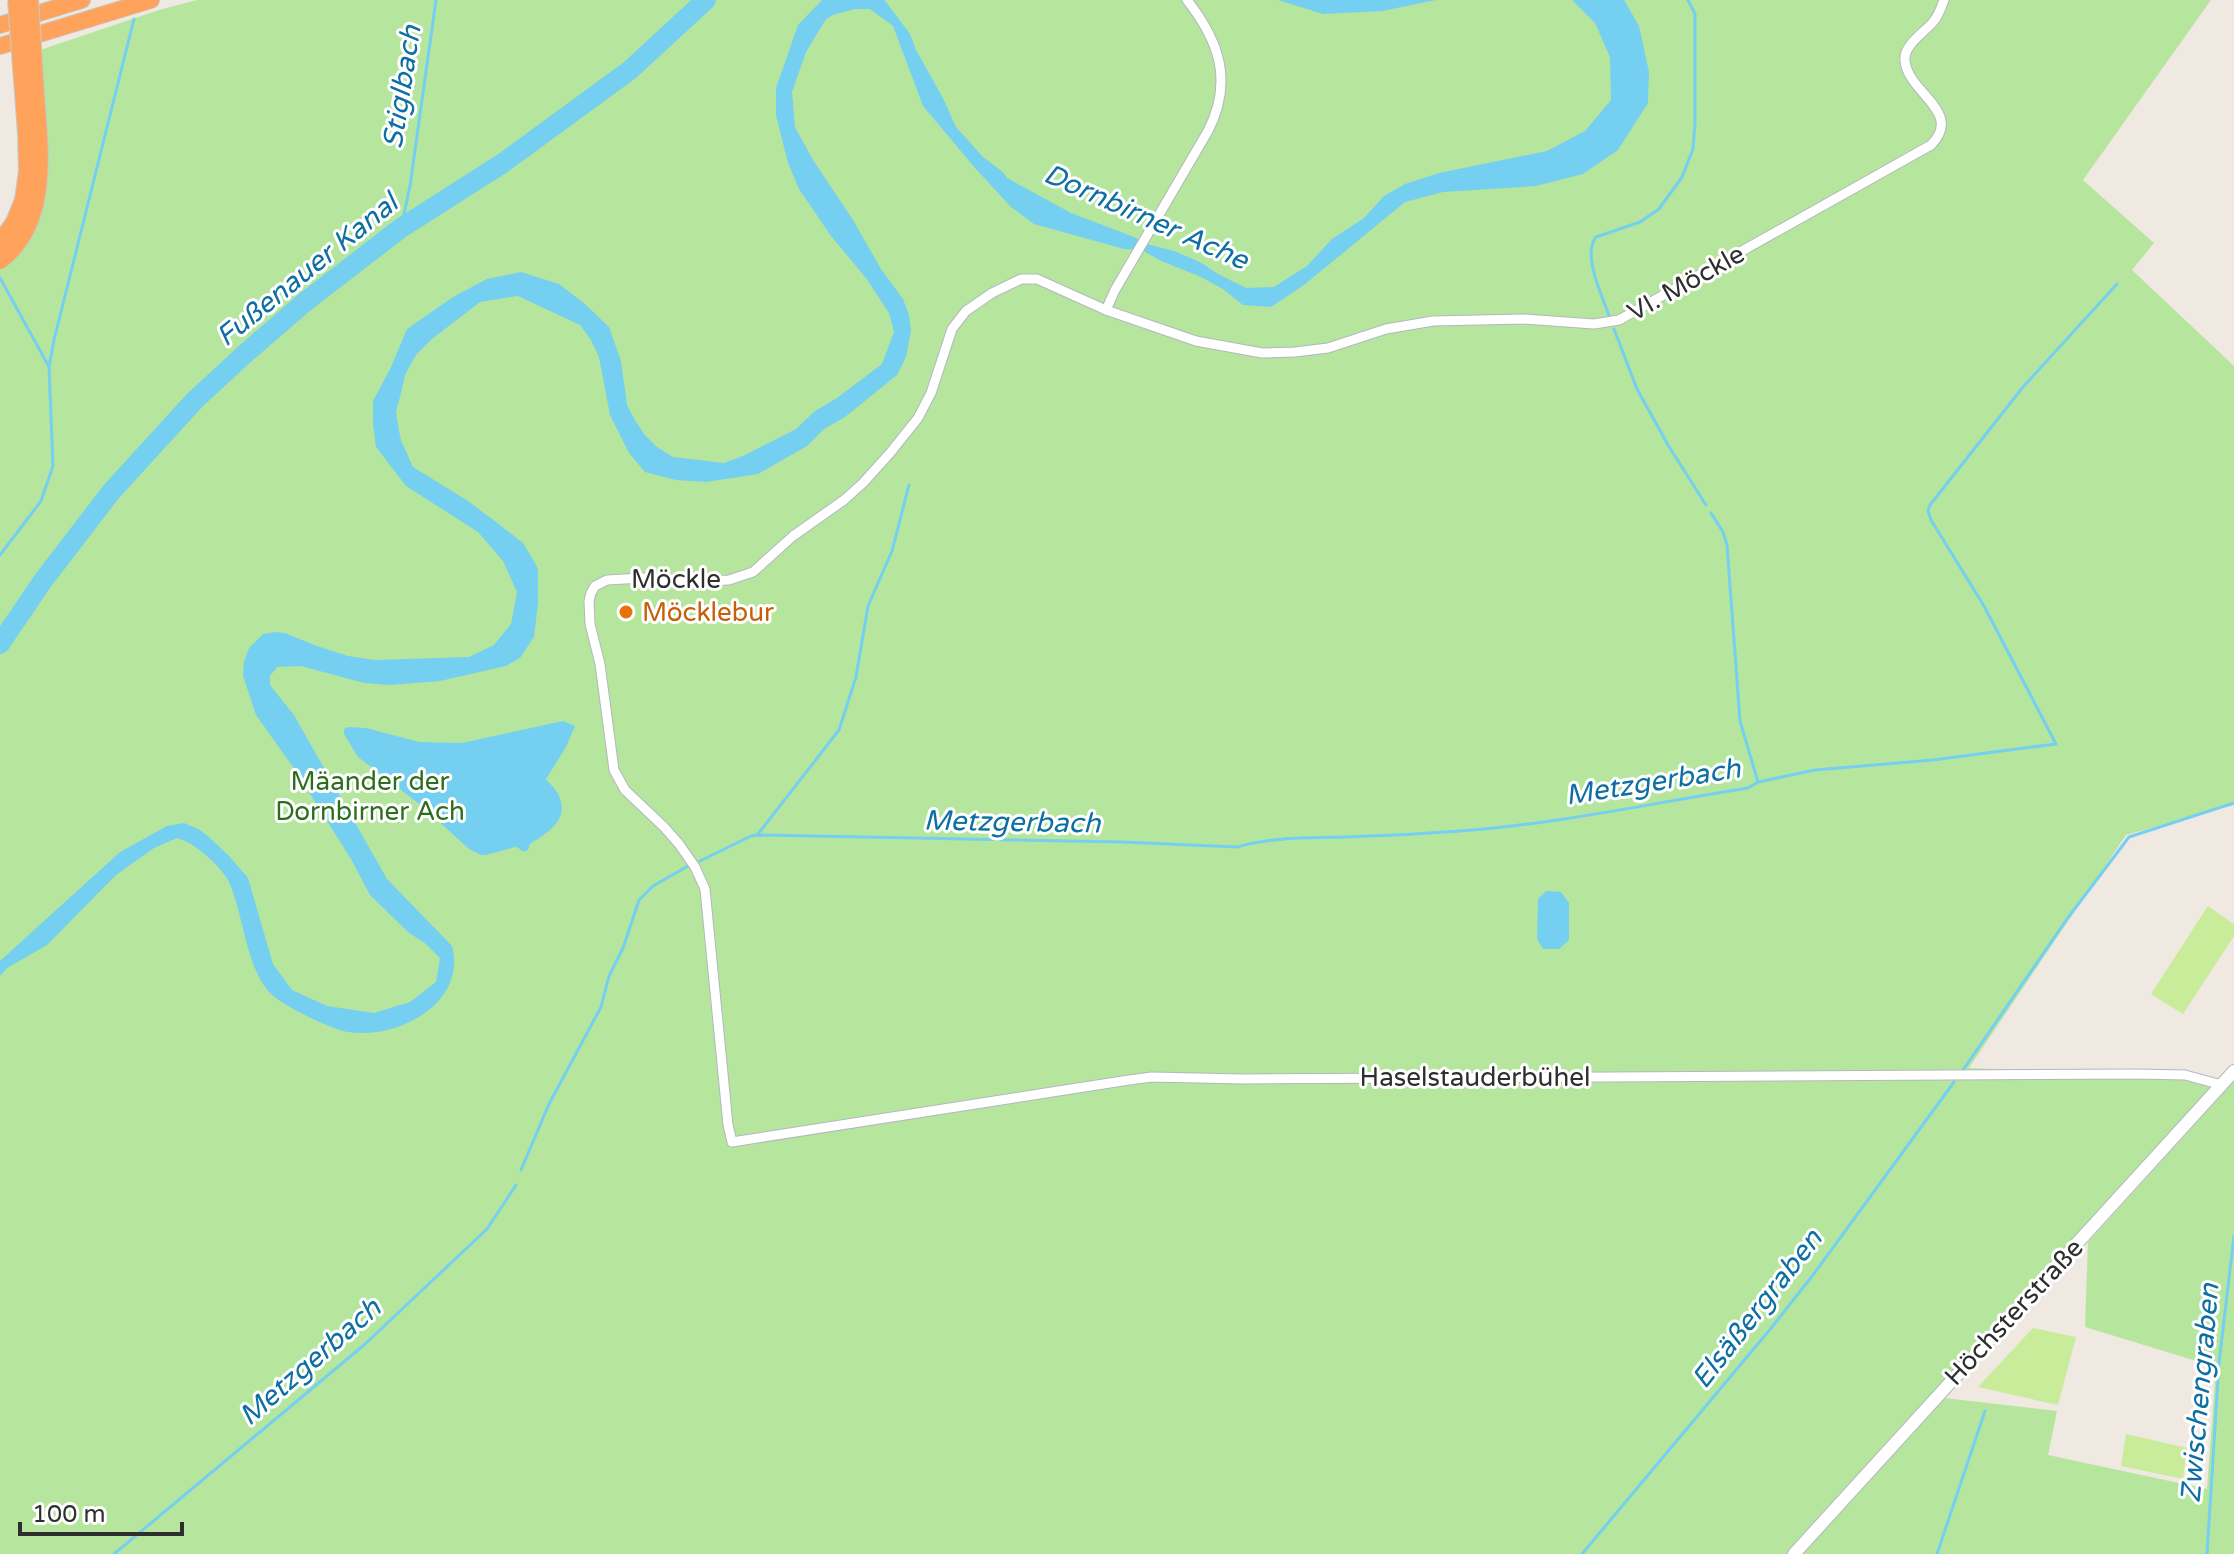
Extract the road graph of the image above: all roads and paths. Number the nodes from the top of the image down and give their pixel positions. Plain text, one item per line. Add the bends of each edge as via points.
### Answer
1 (16, 0) edge
2 (30, 0) edge
3 (82, 0) edge
4 (151, 0) edge
5 (1187, 0) edge
6 (1944, 0) edge
7 (0, 25) edge
8 (62, 27) junction
9 (0, 46) edge
10 (0, 55) edge
11 (0, 242) edge
12 (0, 261) edge
13 (1106, 310) junction
14 (2234, 1071) edge
15 (2222, 1085) junction
16 (732, 1142) joint
17 (1794, 1554) edge

1 - 11 highway, bridge via 27,171 23,200
2 - 12 highway, bridge via 40,174 23,235
3 - 7 highway
4 - 8 highway
5 - 13 street via 1212,39 1221,98 1208,131
6 - 13 street, VI. Möckle via 1934,21 1906,51 1905,61 1939,113 1943,130 1931,145 1619,320 1433,321 1328,348 1262,353 1196,341
8 - 9 highway
8 - 10 highway
13 - 16 street, Möckle via 1031,278 1004,286 958,321 931,393 890,453 844,500 753,572 729,580 607,580 591,593 590,624 614,770 625,790 679,844 705,889
14 - 15 main road, Höchsterstraße
15 - 16 street, Haselstauderbühel via 2185,1075 2138,1074 1152,1077
15 - 17 main road, Höchsterstraße

